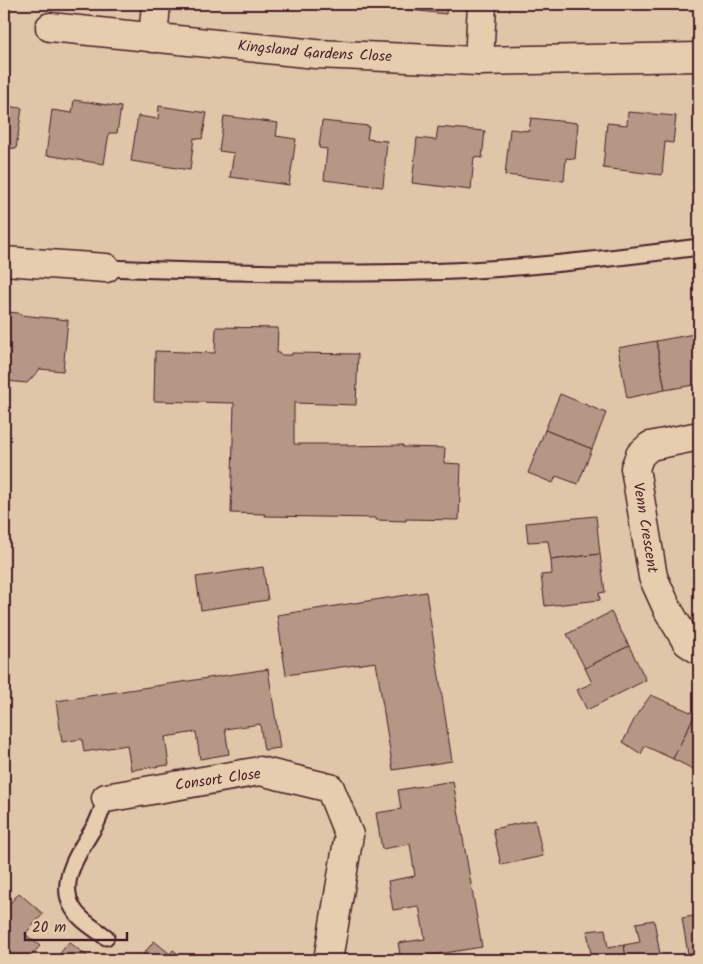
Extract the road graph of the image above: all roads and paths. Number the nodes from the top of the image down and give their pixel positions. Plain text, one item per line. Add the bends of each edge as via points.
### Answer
1 (156, 4) edge
2 (482, 4) edge
3 (50, 27) dead end
4 (153, 38) junction
5 (699, 57) edge
6 (479, 61) junction
7 (699, 247) edge
8 (4, 261) edge
9 (106, 268) joint
10 (699, 436) edge
11 (699, 650) edge
12 (106, 798) joint
13 (106, 937) dead end
14 (328, 960) edge

1 - 4 street
2 - 6 street
3 - 4 street, Kingsland Gardens Close
4 - 6 street, Kingsland Gardens Close via 316,54
5 - 6 street, Kingsland Gardens Close
7 - 9 lane via 584,262 421,272 215,272
8 - 9 street
10 - 11 street, Venn Crescent via 650,446 640,455 635,468 653,577 687,642
12 - 13 lane via 70,870 67,888 70,903 80,918
12 - 14 street, Consort Close via 260,772 330,788 350,835

